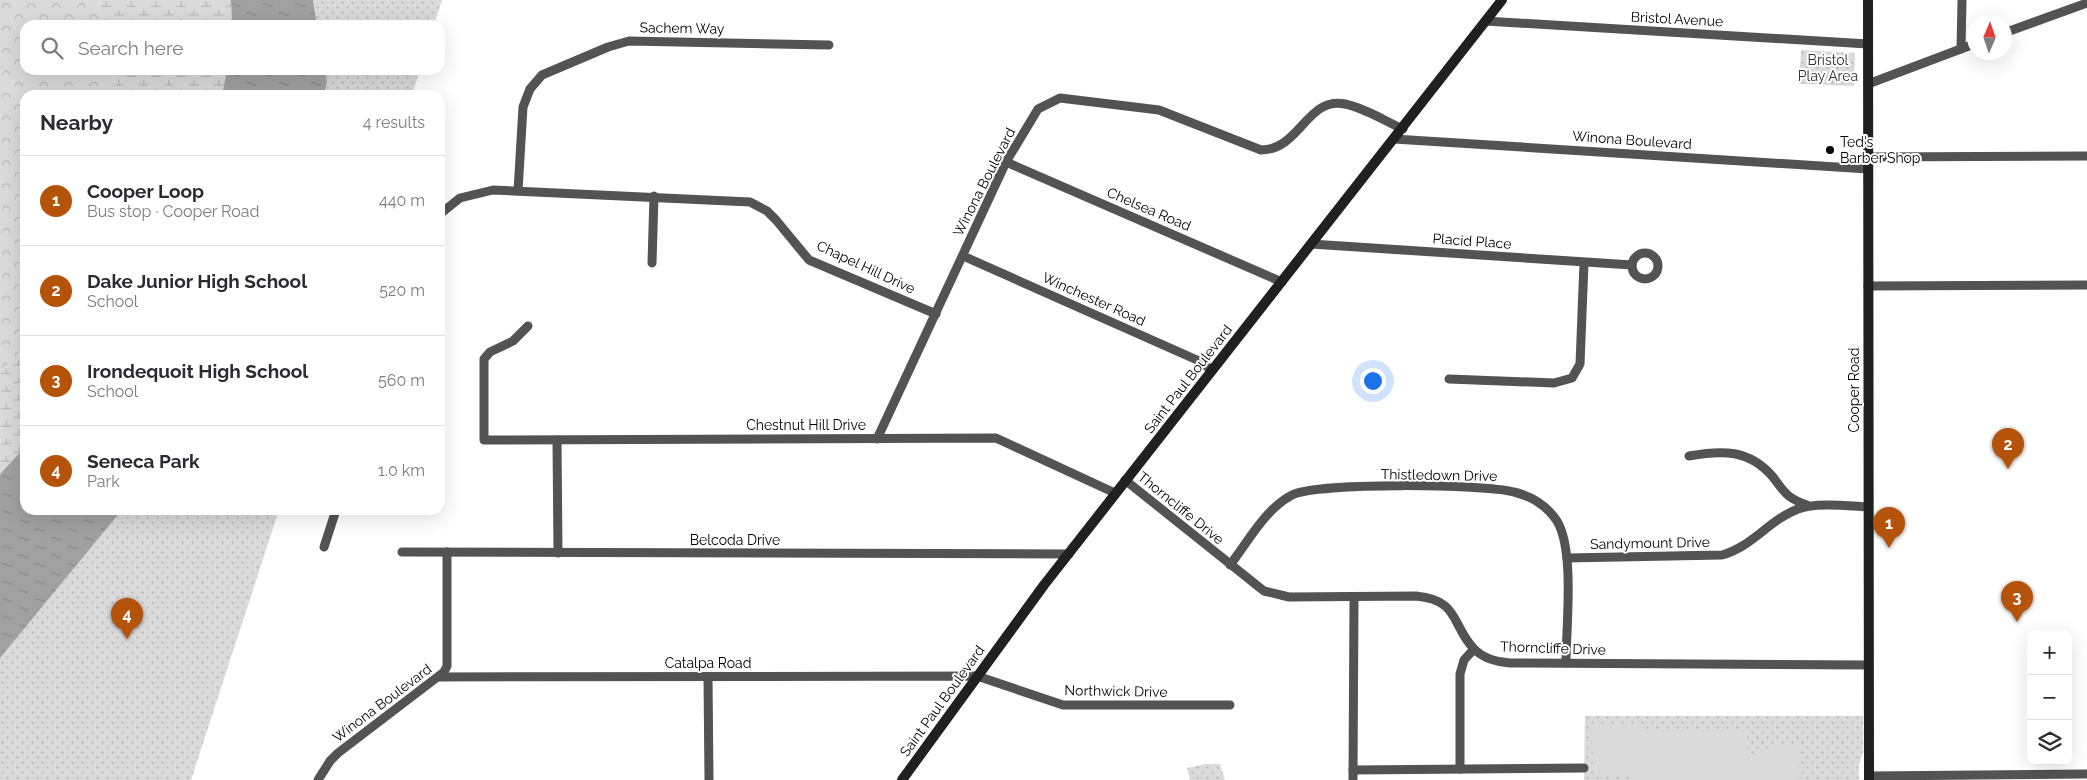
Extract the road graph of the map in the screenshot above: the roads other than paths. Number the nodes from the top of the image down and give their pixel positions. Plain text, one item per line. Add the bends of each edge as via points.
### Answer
1 (1502, 0) edge
2 (1868, 0) edge
3 (1962, 0) edge
4 (2087, 3) edge
5 (1485, 21) junction
6 (2012, 30) edge
7 (1868, 44) junction
8 (829, 45) dead end
9 (1967, 47) edge
10 (1961, 49) junction
11 (1868, 84) junction
12 (1402, 129) junction
13 (1394, 139) junction
14 (2087, 156) edge
15 (1868, 157) junction
16 (1006, 162) junction
17 (1868, 169) junction
18 (518, 191) junction
19 (654, 196) junction
20 (445, 210) edge
21 (1311, 244) junction
22 (963, 256) junction
23 (652, 263) dead end
24 (1584, 263) junction
25 (1632, 265) dead end
26 (1282, 282) junction
27 (2087, 285) edge
28 (1868, 286) junction
29 (936, 314) junction
30 (528, 326) dead end
31 (1212, 370) junction
32 (1449, 379) dead end
33 (877, 439) junction
34 (557, 440) junction
35 (1689, 456) dead end
36 (1125, 480) junction
37 (1116, 493) junction
38 (1810, 506) junction
39 (1868, 507) junction
40 (334, 515) edge
41 (324, 547) dead end
42 (402, 552) dead end
43 (447, 552) junction
44 (558, 553) junction
45 (1069, 554) junction
46 (1567, 558) junction
47 (1230, 565) junction
48 (1354, 597) junction
49 (1474, 649) junction
50 (1566, 663) junction
51 (1868, 665) junction
52 (977, 676) junction
53 (440, 677) junction
54 (708, 677) junction
55 (1230, 705) dead end
56 (1584, 768) dead end
57 (1460, 769) junction
58 (1353, 770) junction
59 (2087, 774) edge
60 (1869, 778) edge
61 (318, 780) edge
62 (709, 780) edge
63 (902, 780) edge
64 (1353, 780) edge

1 - 5 main road, Saint Paul Boulevard
2 - 7 main road, Cooper Road
3 - 10 street
4 - 6 street
5 - 7 street, Bristol Avenue
5 - 12 main road, Saint Paul Boulevard
7 - 11 main road, Cooper Road
8 - 18 street, Sachem Way via 629,41 551,70 535,82 523,107
9 - 10 street
10 - 11 street
11 - 15 main road, Cooper Road
12 - 13 main road, Saint Paul Boulevard
12 - 16 street, Winona Boulevard via 1353,107 1336,103 1318,109 1286,143 1261,150 1159,110 1060,98 1038,109
13 - 17 street, Winona Boulevard
13 - 21 main road, Saint Paul Boulevard
14 - 15 street
15 - 17 main road, Cooper Road
16 - 22 street, Winona Boulevard
16 - 26 street, Chelsea Road
17 - 28 main road, Cooper Road
18 - 19 street, Chapel Hill Drive
18 - 20 street, Chapel Hill Drive via 493,190 470,194
19 - 23 street
19 - 29 street, Chapel Hill Drive via 740,200 758,206 776,220 810,260
21 - 24 street, Placid Place
21 - 26 main road, Saint Paul Boulevard
22 - 29 street, Winona Boulevard
22 - 31 street, Winchester Road via 1197,360
24 - 25 street, Placid Place
24 - 32 street via 1580,364 1572,378 1554,383
26 - 31 main road, Saint Paul Boulevard
27 - 28 street
28 - 39 main road, Cooper Road
29 - 33 street, Winona Boulevard
30 - 34 street, Chestnut Hill Drive via 513,341 490,352 484,359 484,440
31 - 36 main road, Saint Paul Boulevard
33 - 34 street, Chestnut Hill Drive
33 - 37 street, Chestnut Hill Drive via 996,438
34 - 44 street
35 - 38 street via 1724,451 1746,455 1762,466 1788,497
36 - 37 main road, Saint Paul Boulevard
36 - 47 street, Thorncliffe Drive
37 - 45 main road, Saint Paul Boulevard
38 - 39 street, Sandymount Drive
38 - 46 street, Sandymount Drive via 1789,513 1743,548 1722,556
39 - 51 main road, Cooper Road
40 - 41 street
42 - 43 street, Belcoda Drive
43 - 44 street, Belcoda Drive
43 - 53 street, Winona Boulevard via 447,666
44 - 45 street, Belcoda Drive
45 - 52 main road, Saint Paul Boulevard
46 - 47 street, Thistledown Drive via 1557,521 1537,502 1516,492 1487,488 1332,487 1304,490 1281,502
46 - 50 street, Thistledown Drive
47 - 48 street, Thorncliffe Drive via 1253,584 1275,595
48 - 49 street, Thorncliffe Drive via 1416,596 1435,600 1455,616
48 - 58 street
49 - 50 street, Thorncliffe Drive via 1495,661
49 - 57 street via 1464,660 1460,674
50 - 51 street, Thorncliffe Drive
51 - 60 main road, Cooper Road
52 - 54 street, Catalpa Road
52 - 55 street, Northwick Drive via 1063,705
52 - 63 main road, Saint Paul Boulevard
53 - 54 street, Catalpa Road
53 - 61 street, Winona Boulevard via 338,753
54 - 62 street
56 - 57 street
57 - 58 street
58 - 64 street
59 - 60 street

